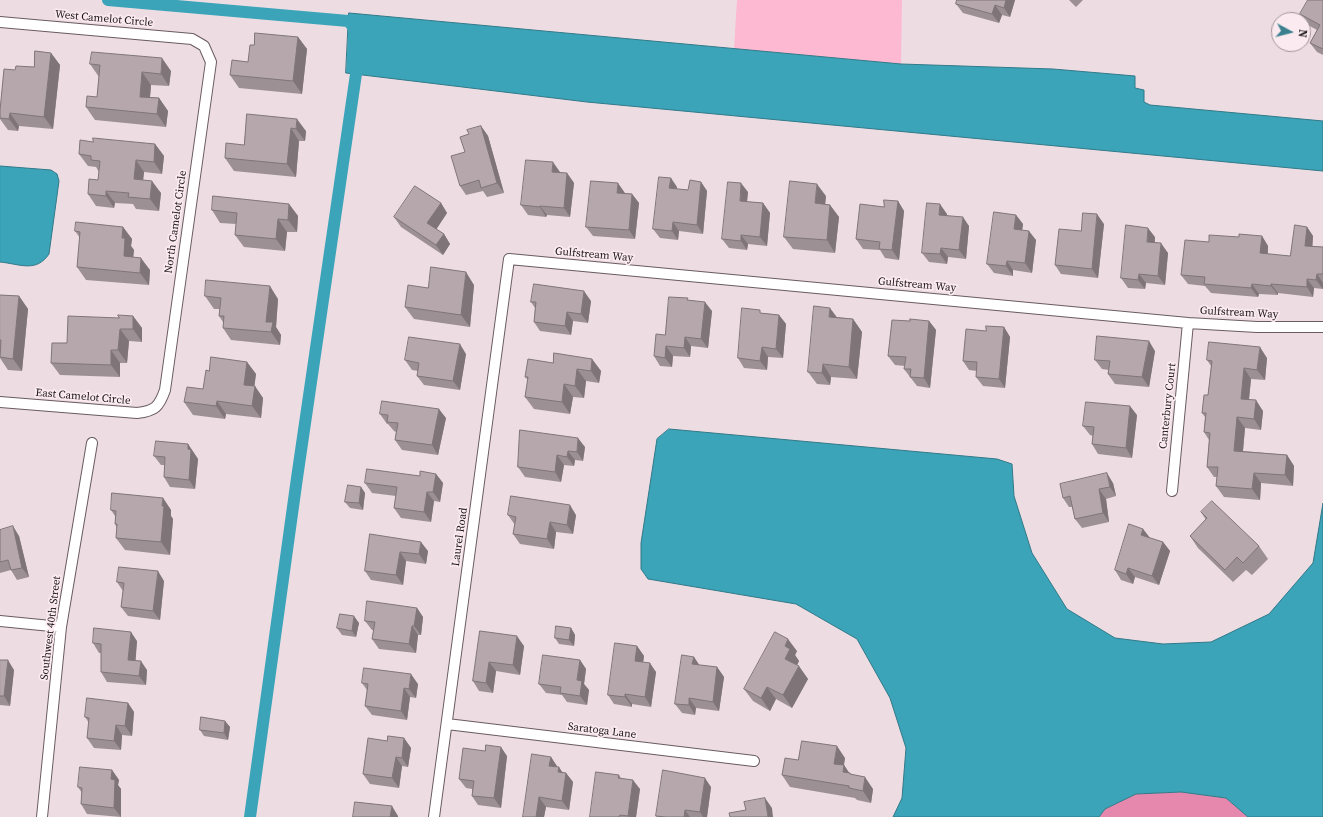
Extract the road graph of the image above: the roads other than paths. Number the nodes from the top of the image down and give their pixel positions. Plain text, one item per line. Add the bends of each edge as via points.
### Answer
1 (0, 22) edge
2 (204, 46) joint
3 (509, 260) joint
4 (1188, 323) junction
5 (1323, 327) edge
6 (0, 402) edge
7 (160, 402) joint
8 (92, 443) dead end
9 (1172, 491) dead end
10 (0, 621) edge
11 (61, 627) junction
12 (447, 724) junction
13 (754, 761) dead end
14 (42, 817) edge
15 (434, 817) edge

1 - 2 street, West Camelot Circle via 192,39
2 - 7 street, North Camelot Circle via 210,62 165,390
3 - 4 street, Gulfstream Way
3 - 12 street, Laurel Road
4 - 5 street, Gulfstream Way
4 - 9 street, Canterbury Court
6 - 7 street, East Camelot Circle via 137,413 151,411
8 - 11 street, Southwest 40th Street
10 - 11 street
11 - 14 street, Southwest 40th Street
12 - 13 street, Saratoga Lane
12 - 15 street, Laurel Road

